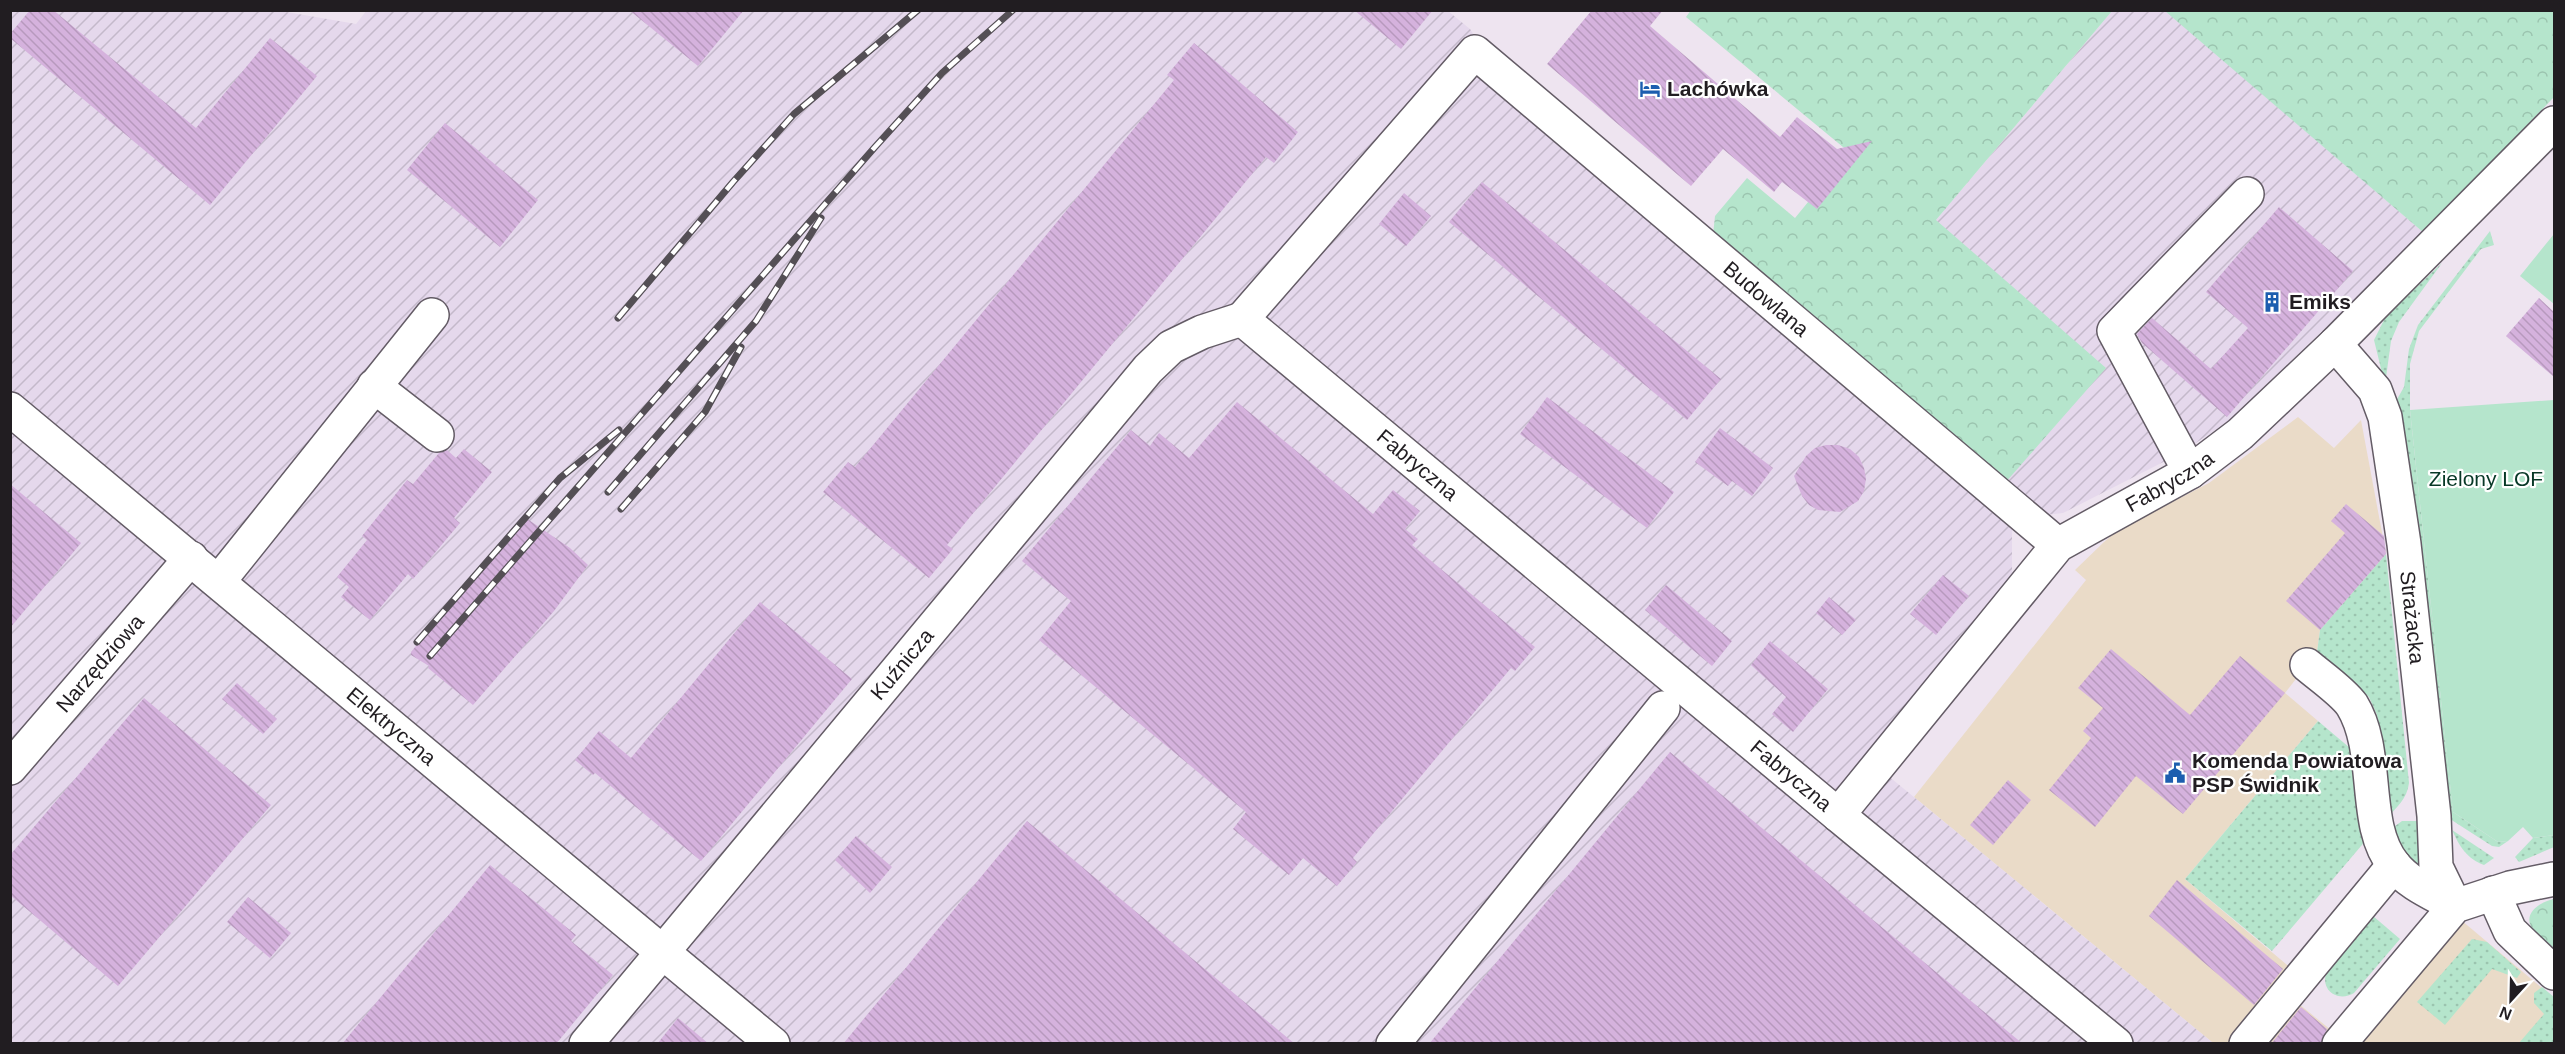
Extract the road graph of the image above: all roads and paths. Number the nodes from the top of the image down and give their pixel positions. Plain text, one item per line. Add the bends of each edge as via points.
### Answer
1 (2554, 123) edge
2 (2247, 194) dead end
3 (432, 315) dead end
4 (1242, 319) junction
5 (2335, 344) junction
6 (374, 386) junction
7 (10, 409) edge
8 (437, 435) dead end
9 (2190, 472) junction
10 (2058, 545) junction
11 (191, 558) junction
12 (219, 581) junction
13 (2307, 665) dead end
14 (1663, 708) dead end
15 (10, 768) edge
16 (1838, 815) junction
17 (2394, 865) junction
18 (2554, 879) edge
19 (2493, 892) junction
20 (2455, 906) junction
21 (663, 952) junction
22 (2554, 973) edge
23 (2340, 1043) edge
24 (586, 1044) edge
25 (773, 1044) edge
26 (1393, 1044) edge
27 (2116, 1044) edge
28 (2246, 1044) edge

1 - 5 street, Fabryczna
2 - 9 street via 2114,331
3 - 6 street
4 - 10 street, Budowlana via 1474,52
4 - 16 street, Fabryczna
4 - 21 street, Kuźnicza via 1171,347 1148,369
5 - 9 street, Fabryczna via 2240,434
5 - 20 street, Strażacka via 2375,390 2385,417 2408,579 2436,867
6 - 8 street
6 - 12 street
7 - 11 street, Elektryczna
9 - 10 street, Fabryczna
10 - 16 street, Fabryczna
11 - 12 street, Elektryczna
11 - 15 street, Narzędziowa
12 - 21 street, Elektryczna
13 - 17 street via 2351,704 2366,739 2382,846
14 - 26 street
16 - 27 street
17 - 20 street via 2413,883
17 - 28 street
18 - 19 street
19 - 20 street
19 - 22 street via 2510,931
20 - 23 street
21 - 24 street, Kuźnicza
21 - 25 street, Elektryczna

